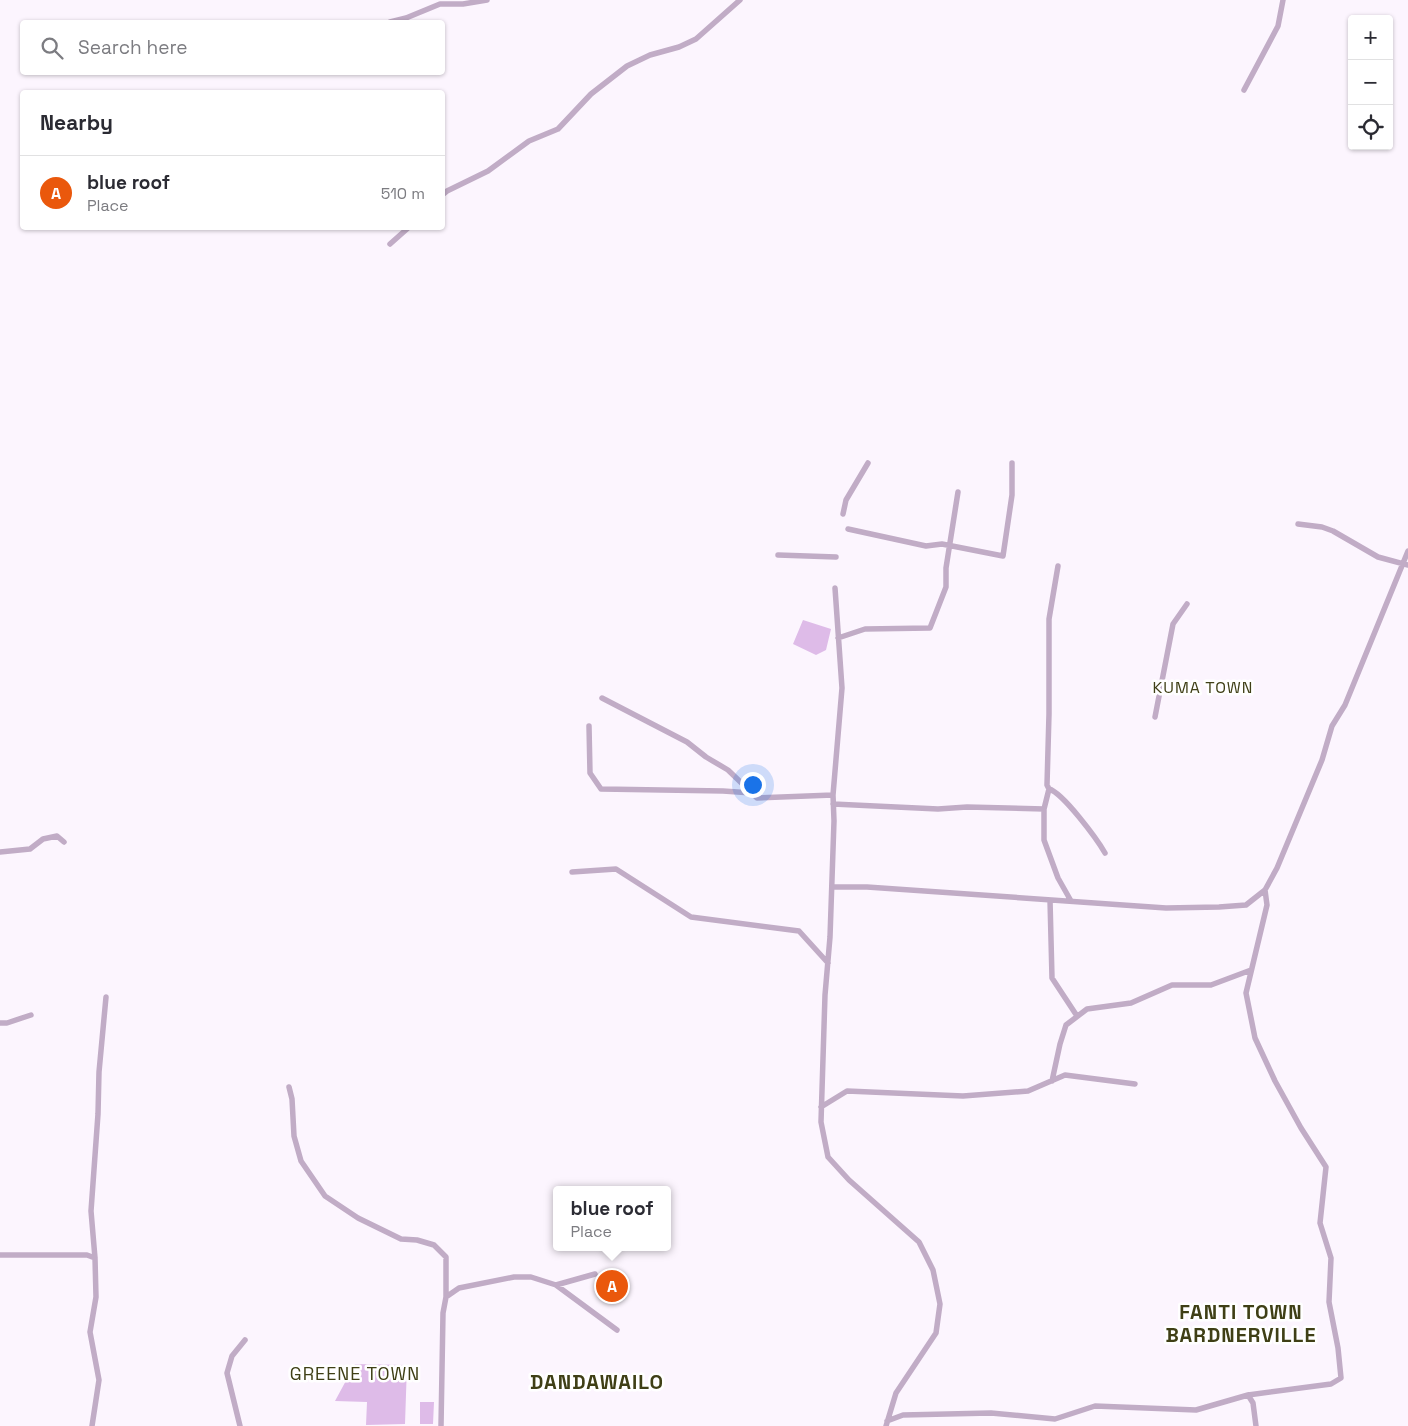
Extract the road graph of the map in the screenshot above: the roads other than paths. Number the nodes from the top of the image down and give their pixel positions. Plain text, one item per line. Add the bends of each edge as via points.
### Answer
1 (486, 0) edge
2 (740, 0) edge
3 (1283, 0) edge
4 (398, 20) edge
5 (1244, 90) dead end
6 (445, 193) edge
7 (406, 230) edge
8 (390, 244) dead end
9 (868, 463) dead end
10 (1012, 463) dead end
11 (958, 492) dead end
12 (843, 514) dead end
13 (1298, 524) dead end
14 (848, 529) dead end
15 (949, 545) junction
16 (1408, 551) edge
17 (778, 555) dead end
18 (836, 557) dead end
19 (1405, 564) edge
20 (1058, 566) dead end
21 (835, 588) dead end
22 (1187, 604) dead end
23 (838, 638) junction
24 (602, 698) dead end
25 (1155, 717) dead end
26 (589, 726) dead end
27 (1048, 789) junction
28 (752, 793) junction
29 (833, 795) junction
30 (833, 804) junction
31 (1044, 809) junction
32 (64, 842) dead end
33 (0, 852) edge
34 (1105, 853) dead end
35 (572, 872) dead end
36 (832, 886) junction
37 (1265, 890) junction
38 (1050, 900) junction
39 (1071, 901) junction
40 (828, 963) junction
41 (1251, 970) junction
42 (106, 997) dead end
43 (31, 1015) dead end
44 (1077, 1016) junction
45 (0, 1023) edge
46 (1052, 1081) junction
47 (1135, 1084) dead end
48 (289, 1087) dead end
49 (821, 1107) junction
50 (0, 1255) edge
51 (95, 1258) junction
52 (595, 1274) dead end
53 (556, 1285) junction
54 (446, 1297) junction
55 (617, 1330) dead end
56 (245, 1340) dead end
57 (1248, 1394) junction
58 (886, 1424) edge
59 (92, 1426) edge
60 (240, 1426) edge
61 (441, 1426) edge
62 (1256, 1426) edge

1 - 4 street via 440,4
2 - 6 street via 696,40 627,66 591,94 558,129 529,141 488,171
3 - 5 street via 1278,26
7 - 8 street
9 - 12 street via 846,500
10 - 15 street via 1012,495 1003,556
11 - 15 street
13 - 19 street via 1322,526 1378,557
14 - 15 street via 926,546
15 - 23 street via 946,587 930,628 865,629
16 - 19 street
17 - 18 street
19 - 37 street via 1345,705 1332,726 1322,760
20 - 27 street via 1049,619
21 - 23 street
22 - 25 street via 1173,624
23 - 29 street via 842,688
24 - 28 street via 687,742 728,770
26 - 28 street via 590,773 602,789
27 - 31 street
27 - 34 street via 1063,799
28 - 29 street via 757,798
29 - 30 street
30 - 31 street via 938,809
30 - 36 street
31 - 39 street via 1044,840 1058,878
32 - 33 street via 57,836 43,839 30,849
35 - 40 street via 616,869 691,917 799,931
36 - 38 street
36 - 40 street
37 - 39 street via 1246,905 1219,907 1166,908
37 - 41 street via 1267,905
38 - 39 street
38 - 44 street via 1052,978
40 - 49 street
41 - 44 street via 1211,986 1172,985 1130,1003 1087,1009
41 - 57 street via 1246,994 1255,1038 1284,1097 1326,1167 1320,1222 1331,1258 1329,1302 1341,1378 1331,1384
42 - 51 street via 91,1211
43 - 45 street
44 - 46 street via 1066,1024
46 - 47 street via 1065,1076
46 - 49 street via 1028,1091 963,1096 847,1090
48 - 54 street via 294,1136 301,1161 325,1196 358,1218 402,1239 434,1245 446,1257
49 - 58 street via 828,1157 919,1242 933,1270 940,1304 936,1333 896,1393
50 - 51 street via 87,1255
51 - 59 street via 96,1297 90,1332 99,1380
52 - 53 street
53 - 54 street via 531,1277 514,1277 459,1288
53 - 55 street
54 - 61 street
56 - 60 street via 232,1356 227,1373
57 - 58 street via 1196,1410 1095,1406 1055,1418 990,1413 923,1414 903,1415
57 - 62 street via 1253,1403

